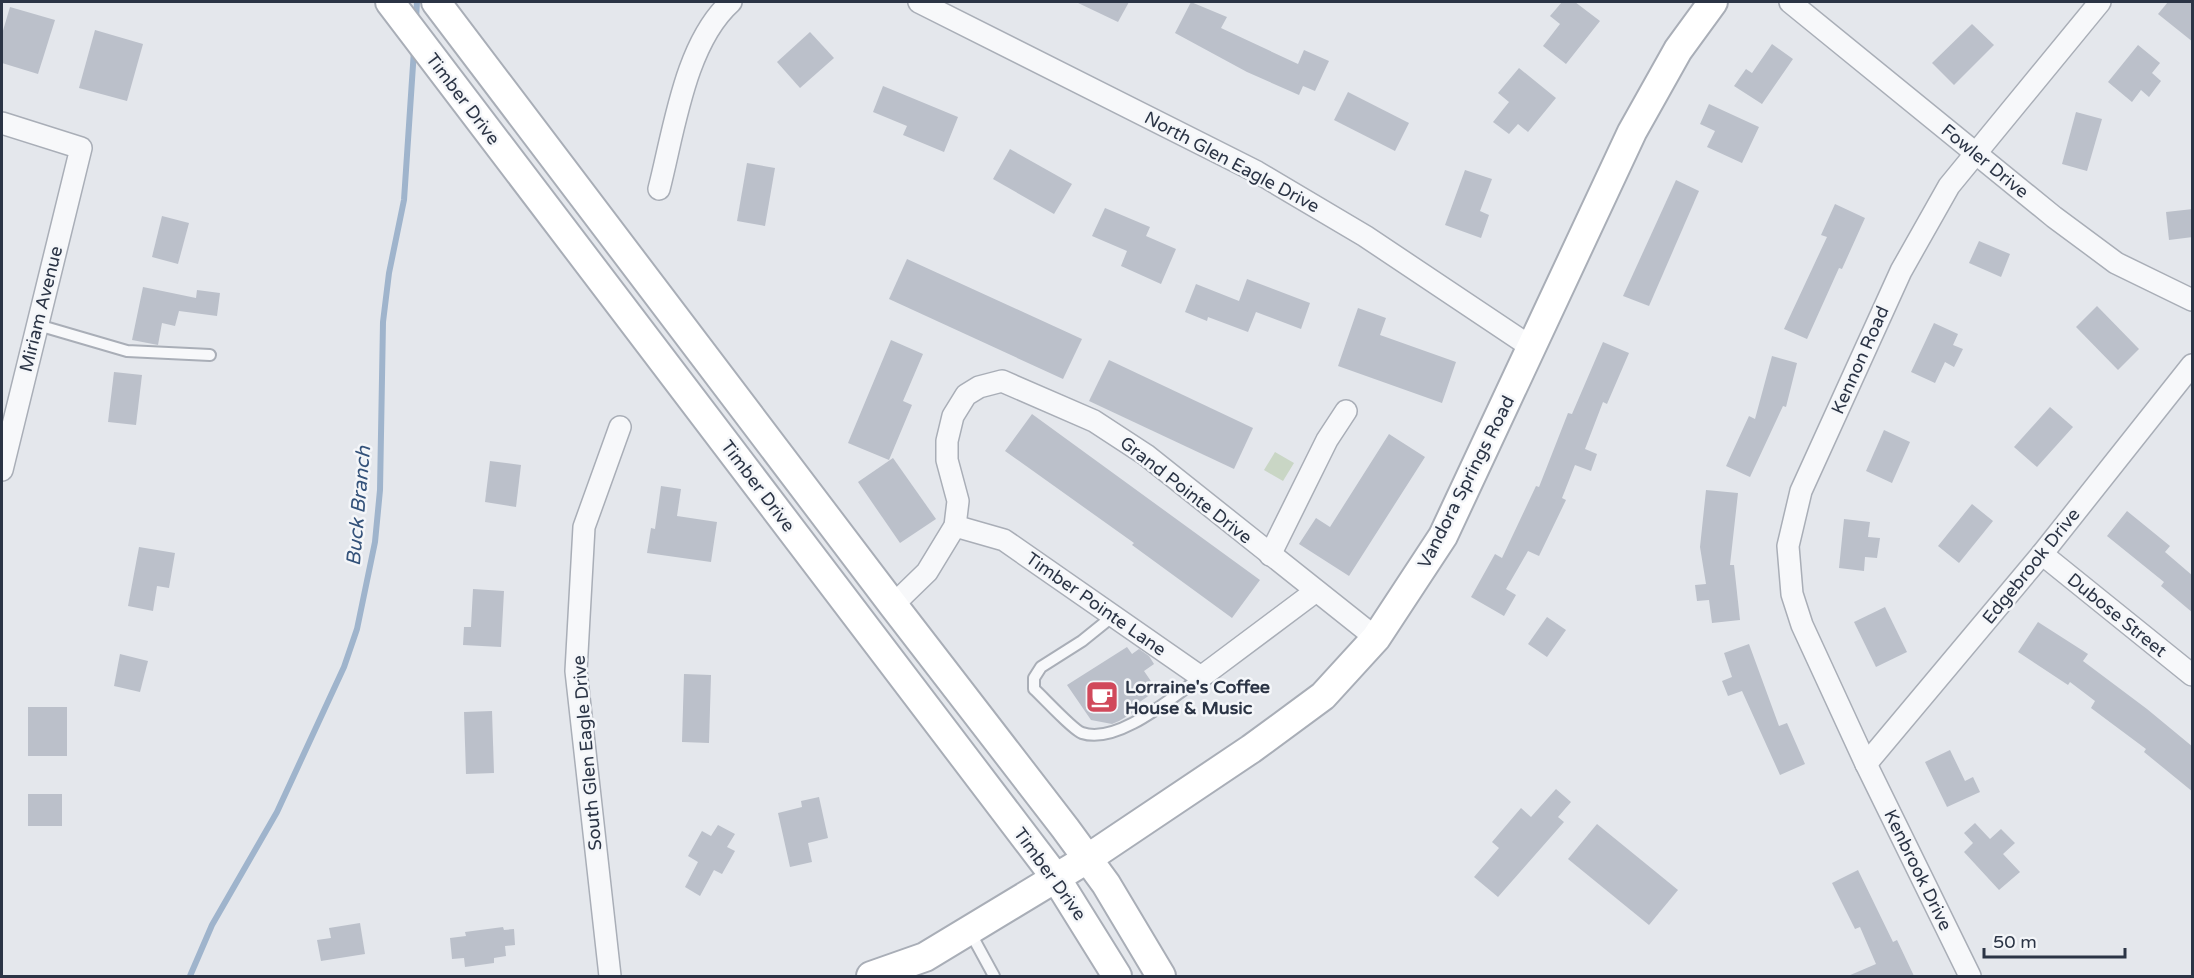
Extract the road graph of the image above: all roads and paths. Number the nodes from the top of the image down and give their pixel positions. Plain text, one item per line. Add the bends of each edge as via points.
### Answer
1 (390, 2) edge
2 (436, 2) edge
3 (731, 2) edge
4 (919, 2) edge
5 (1713, 2) edge
6 (1790, 2) edge
7 (2100, 2) edge
8 (2, 123) edge
9 (1975, 153) junction
10 (659, 189) dead end
11 (2193, 300) edge
12 (38, 325) junction
13 (1531, 346) junction
14 (210, 355) dead end
15 (2193, 365) edge
16 (1347, 411) dead end
17 (620, 427) dead end
18 (2, 470) edge
19 (955, 526) junction
20 (2042, 554) junction
21 (1270, 555) junction
22 (1316, 591) junction
23 (893, 605) junction
24 (1113, 616) junction
25 (1376, 638) junction
26 (2193, 675) edge
27 (1201, 677) junction
28 (1866, 764) junction
29 (1087, 859) junction
30 (1056, 878) junction
31 (969, 930) junction
32 (610, 976) edge
33 (871, 976) edge
34 (994, 976) edge
35 (1117, 976) edge
36 (1161, 976) edge
37 (1970, 976) edge

1 - 30 main road, Timber Drive
2 - 23 main road, Timber Drive
3 - 10 street via 718,14 688,76
4 - 13 street, North Glen Eagle Drive via 1292,192
5 - 13 main road, Vandora Springs Road via 1678,50 1632,132
6 - 9 street, Fowler Drive
7 - 9 street, Kennon Road
8 - 12 street, Miriam Avenue via 81,148
9 - 11 street, Fowler Drive via 2116,263
9 - 28 street, Kennon Road via 1948,186 1901,271 1801,491 1791,524 1788,546 1792,594 1802,625
12 - 14 lane via 127,351
12 - 18 street, Miriam Avenue
13 - 25 main road, Vandora Springs Road via 1443,536
15 - 20 street, Edgebrook Drive
16 - 21 street via 1327,440
17 - 32 street, South Glen Eagle Drive via 584,527 576,671
19 - 21 street, Grand Pointe Drive via 957,501 946,441 953,416 966,395 1002,381 1094,422 1146,455
19 - 23 street, Grand Pointe Drive via 927,572
19 - 24 street, Timber Pointe Lane via 1004,540
20 - 26 street, Dubose Street
20 - 28 street, Edgebrook Drive
21 - 22 street, Grand Pointe Drive
22 - 25 street, Grand Pointe Drive
22 - 27 street
23 - 29 main road, Timber Drive
24 - 27 street, Timber Pointe Lane
24 - 27 lane via 1041,667 1034,678 1034,688 1081,733 1108,734 1136,722
25 - 29 main road, Vandora Springs Road via 1323,696
28 - 37 street, Kenbrook Drive
29 - 30 main road, Vandora Springs Road
29 - 36 main road, Timber Drive
30 - 31 main road, Vandora Springs Road
30 - 35 main road, Timber Drive
31 - 33 main road, Vandora Springs Road via 926,957
31 - 34 lane

